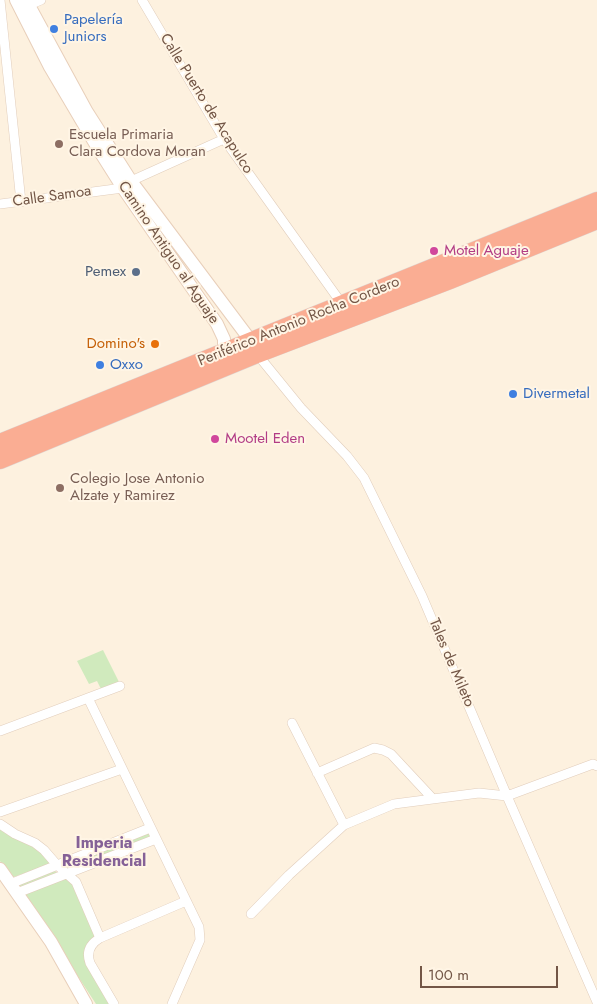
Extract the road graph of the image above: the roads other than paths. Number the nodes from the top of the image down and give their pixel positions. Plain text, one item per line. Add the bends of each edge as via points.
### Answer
1 (0, 0) edge
2 (16, 0) edge
3 (41, 0) edge
4 (142, 0) edge
5 (27, 3) edge
6 (224, 139) junction
7 (127, 184) junction
8 (597, 201) edge
9 (21, 202) junction
10 (0, 204) edge
11 (597, 220) edge
12 (342, 304) junction
13 (254, 348) junction
14 (224, 353) junction
15 (0, 443) edge
16 (0, 460) edge
17 (120, 686) dead end
18 (88, 698) junction
19 (292, 723) dead end
20 (0, 731) edge
21 (595, 765) edge
22 (122, 769) junction
23 (317, 773) junction
24 (507, 796) junction
25 (432, 799) junction
26 (0, 812) edge
27 (0, 824) edge
28 (344, 824) junction
29 (150, 828) junction
30 (156, 839) junction
31 (57, 865) junction
32 (0, 869) edge
33 (68, 874) junction
34 (18, 888) junction
35 (186, 901) junction
36 (251, 914) dead end
37 (100, 938) junction
38 (597, 1002) edge
39 (86, 1004) edge
40 (114, 1004) edge
41 (172, 1004) edge

1 - 9 street
2 - 7 street, Camino Antiguo al Aguaje via 50,67 99,150
3 - 5 street
4 - 6 street, Calle Puerto de Acapulco
5 - 7 street, Camino Antiguo al Aguaje
6 - 7 street, Calle Samoa
6 - 12 street, Calle Puerto de Acapulco
7 - 9 street, Calle Samoa
7 - 13 street, Camino Antiguo al Aguaje
7 - 14 street, Camino Antiguo al Aguaje via 217,324 224,339
8 - 12 highway, Periférico Antonio Rocha Cordero
9 - 10 street, Calle Samoa
11 - 13 highway, Periférico Antonio Rocha Cordero via 450,280
12 - 13 highway, Periférico Antonio Rocha Cordero
13 - 14 highway, Periférico Antonio Rocha Cordero
13 - 16 highway, Periférico Antonio Rocha Cordero
13 - 24 street, Tales de Mileto via 300,408 364,478 422,596
14 - 15 highway, Periférico Antonio Rocha Cordero
17 - 18 street
18 - 20 street
18 - 22 street
19 - 23 street
21 - 24 street
22 - 26 street
22 - 29 street
23 - 25 street via 374,748 383,750 391,754
23 - 28 street
24 - 25 street via 478,793
24 - 38 street, Tales de Mileto
25 - 28 street via 394,804
27 - 31 street via 44,850
28 - 36 street
29 - 30 street
29 - 31 street
30 - 33 street
30 - 35 street
31 - 33 street
31 - 34 street via 24,878
32 - 34 street
33 - 34 street
33 - 37 street via 76,882
34 - 39 street
35 - 37 street
35 - 41 street via 199,927 200,940
37 - 40 street via 89,947 87,956

